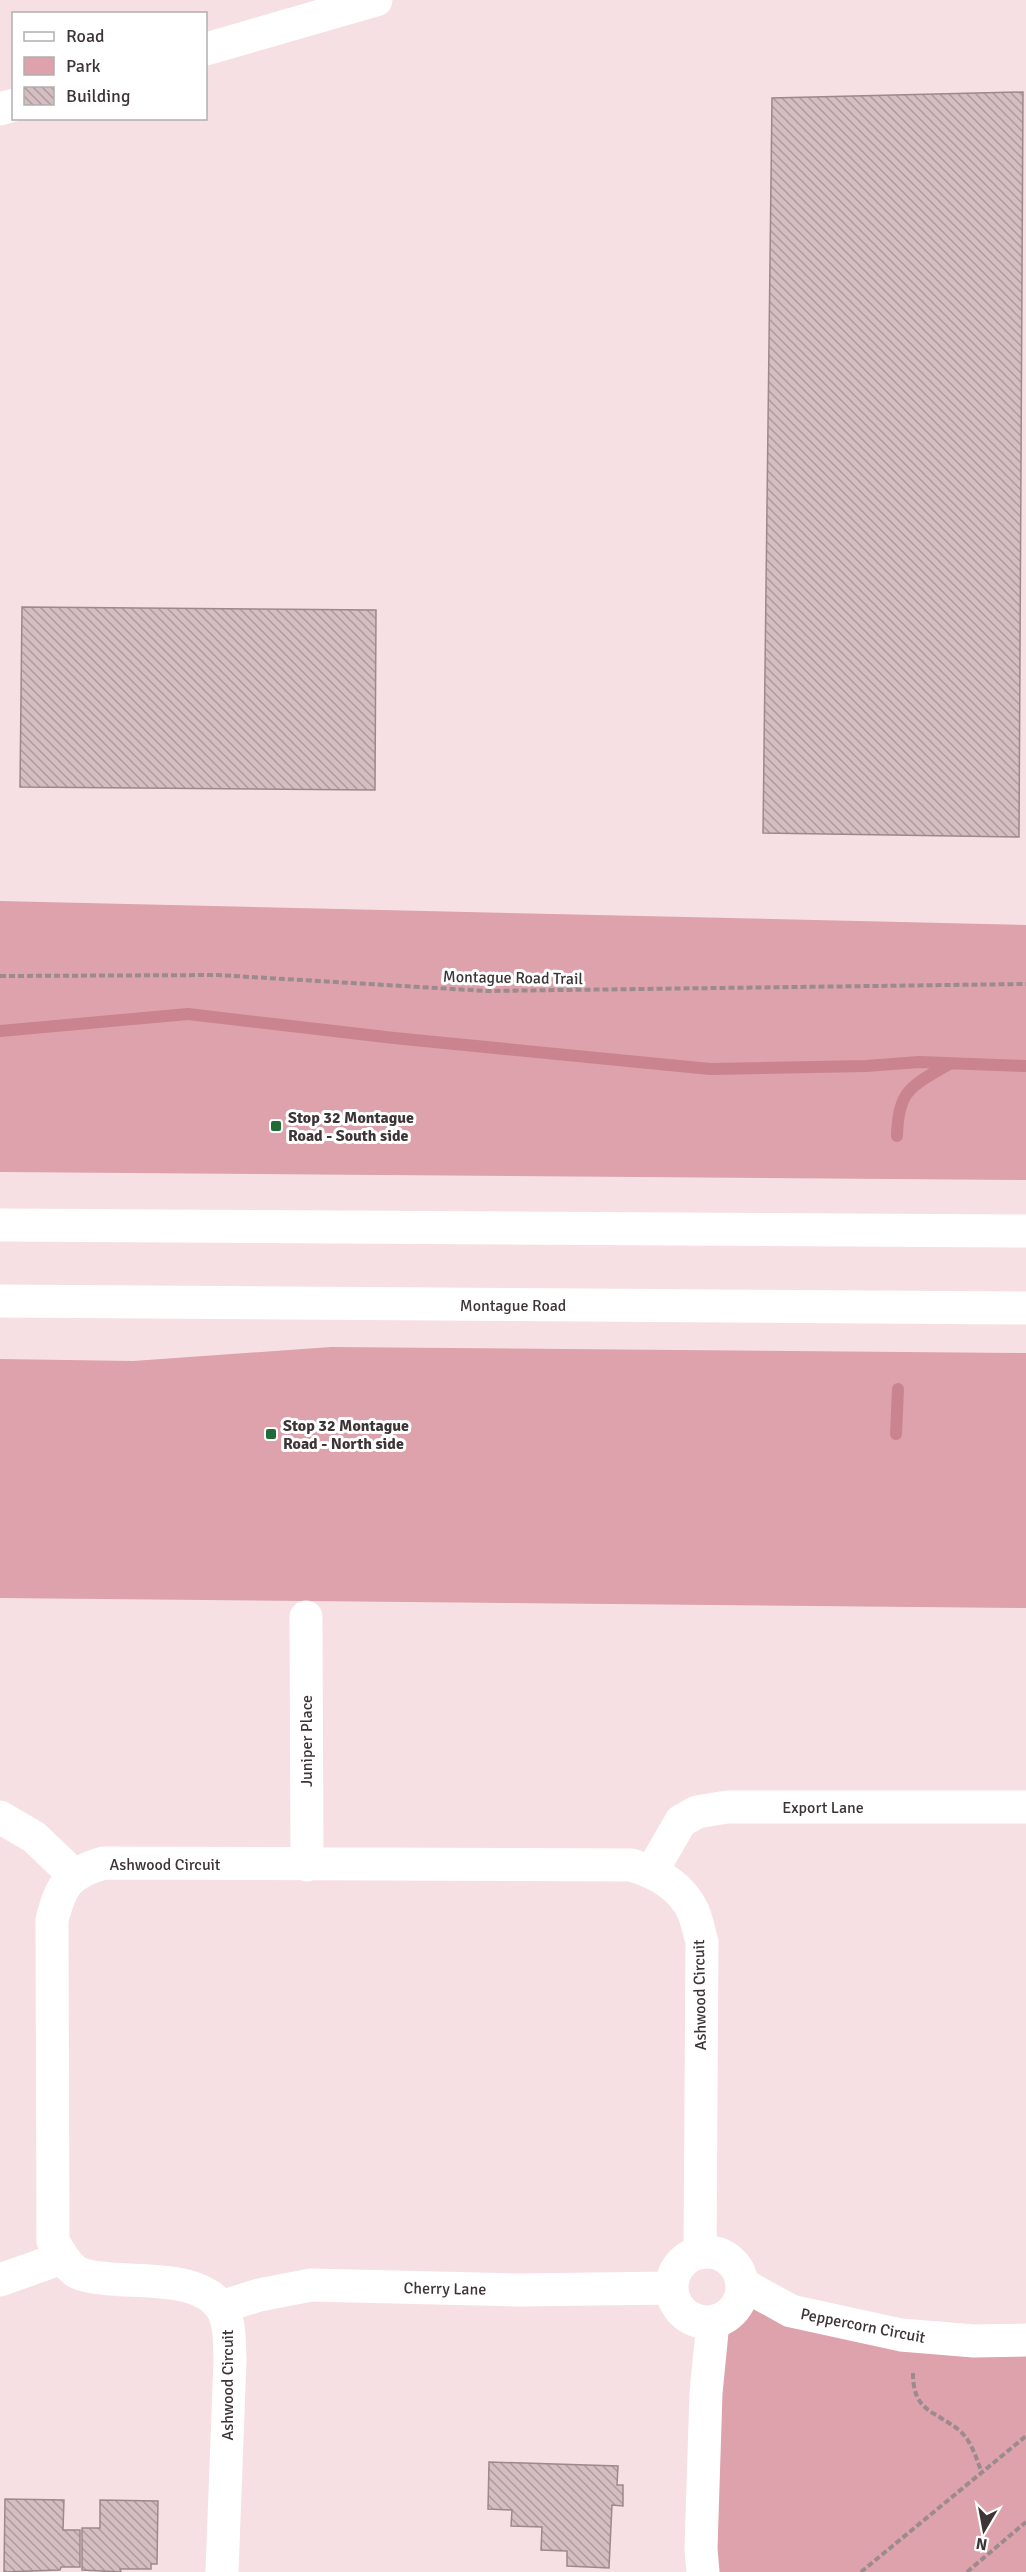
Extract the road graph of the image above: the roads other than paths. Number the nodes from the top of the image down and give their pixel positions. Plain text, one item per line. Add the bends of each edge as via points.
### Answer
1 (376, 0) edge
2 (207, 49) edge
3 (0, 1225) edge
4 (1026, 1231) edge
5 (0, 1301) edge
6 (1026, 1308) edge
7 (306, 1617) dead end
8 (1026, 1807) edge
9 (0, 1817) edge
10 (307, 1865) junction
11 (652, 1871) junction
12 (74, 1875) junction
13 (700, 2253) junction
14 (62, 2258) junction
15 (0, 2280) edge
16 (742, 2284) junction
17 (672, 2288) junction
18 (221, 2307) junction
19 (713, 2322) junction
20 (1026, 2340) edge
21 (222, 2572) edge
22 (703, 2572) edge

1 - 2 street
3 - 4 street
5 - 6 street, Montague Road
7 - 10 street, Juniper Place
8 - 11 street, Export Lane via 707,1810 681,1821
9 - 12 street via 34,1837
10 - 11 street, Ashwood Circuit via 631,1865
10 - 12 street, Ashwood Circuit via 104,1863
11 - 13 street, Ashwood Circuit via 676,1888 693,1911 702,1942
12 - 14 street via 58,1897 52,1920 53,2241
13 - 16 street via 728,2259 738,2270
13 - 17 street via 680,2266
14 - 15 street
14 - 18 street, Ashwood Circuit via 77,2272 98,2278 189,2286 207,2292
16 - 19 street via 735,2309
16 - 20 street, Peppercorn Circuit via 791,2311 901,2335 975,2341
17 - 18 street, Cherry Lane via 519,2290 311,2285
17 - 19 street via 675,2300 690,2318
18 - 21 street, Ashwood Circuit via 228,2327 230,2360
19 - 22 street via 706,2393

